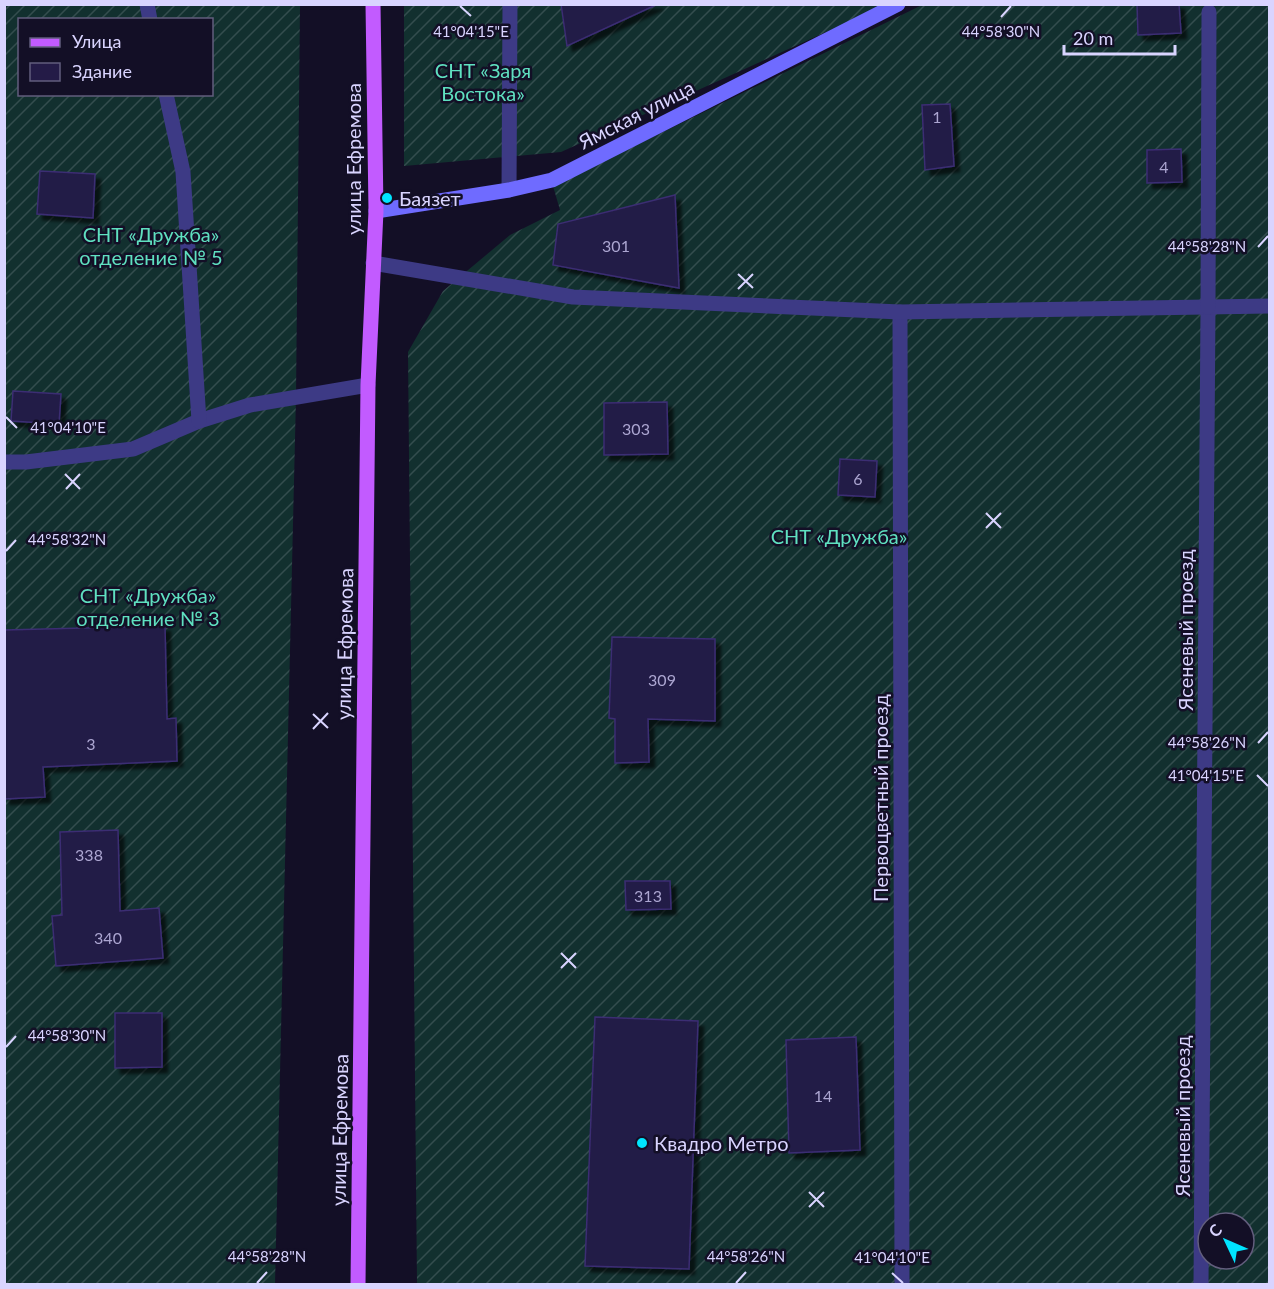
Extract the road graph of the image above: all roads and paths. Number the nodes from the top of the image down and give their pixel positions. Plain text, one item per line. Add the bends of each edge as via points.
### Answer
1 (374, 4) edge
2 (510, 4) edge
3 (898, 4) edge
4 (1209, 12) dead end
5 (166, 96) edge
6 (509, 190) junction
7 (376, 211) junction
8 (373, 263) junction
9 (1269, 306) edge
10 (1208, 307) junction
11 (900, 312) junction
12 (368, 385) junction
13 (199, 421) junction
14 (4, 462) edge
15 (358, 1284) edge
16 (902, 1284) edge
17 (1201, 1284) edge

1 - 7 main road, улица Ефремова
2 - 6 street
3 - 6 street, Ямская улица via 552,180
4 - 10 street, Ясеневый проезд
5 - 13 street via 183,172
6 - 7 street, Ямская улица
7 - 8 main road, улица Ефремова
8 - 11 street via 573,297
8 - 12 main road, улица Ефремова
9 - 10 street
10 - 11 street
10 - 17 street, Ясеневый проезд
11 - 16 street, Первоцветный проезд
12 - 13 street via 250,405
12 - 15 main road, улица Ефремова
13 - 14 street via 133,449

